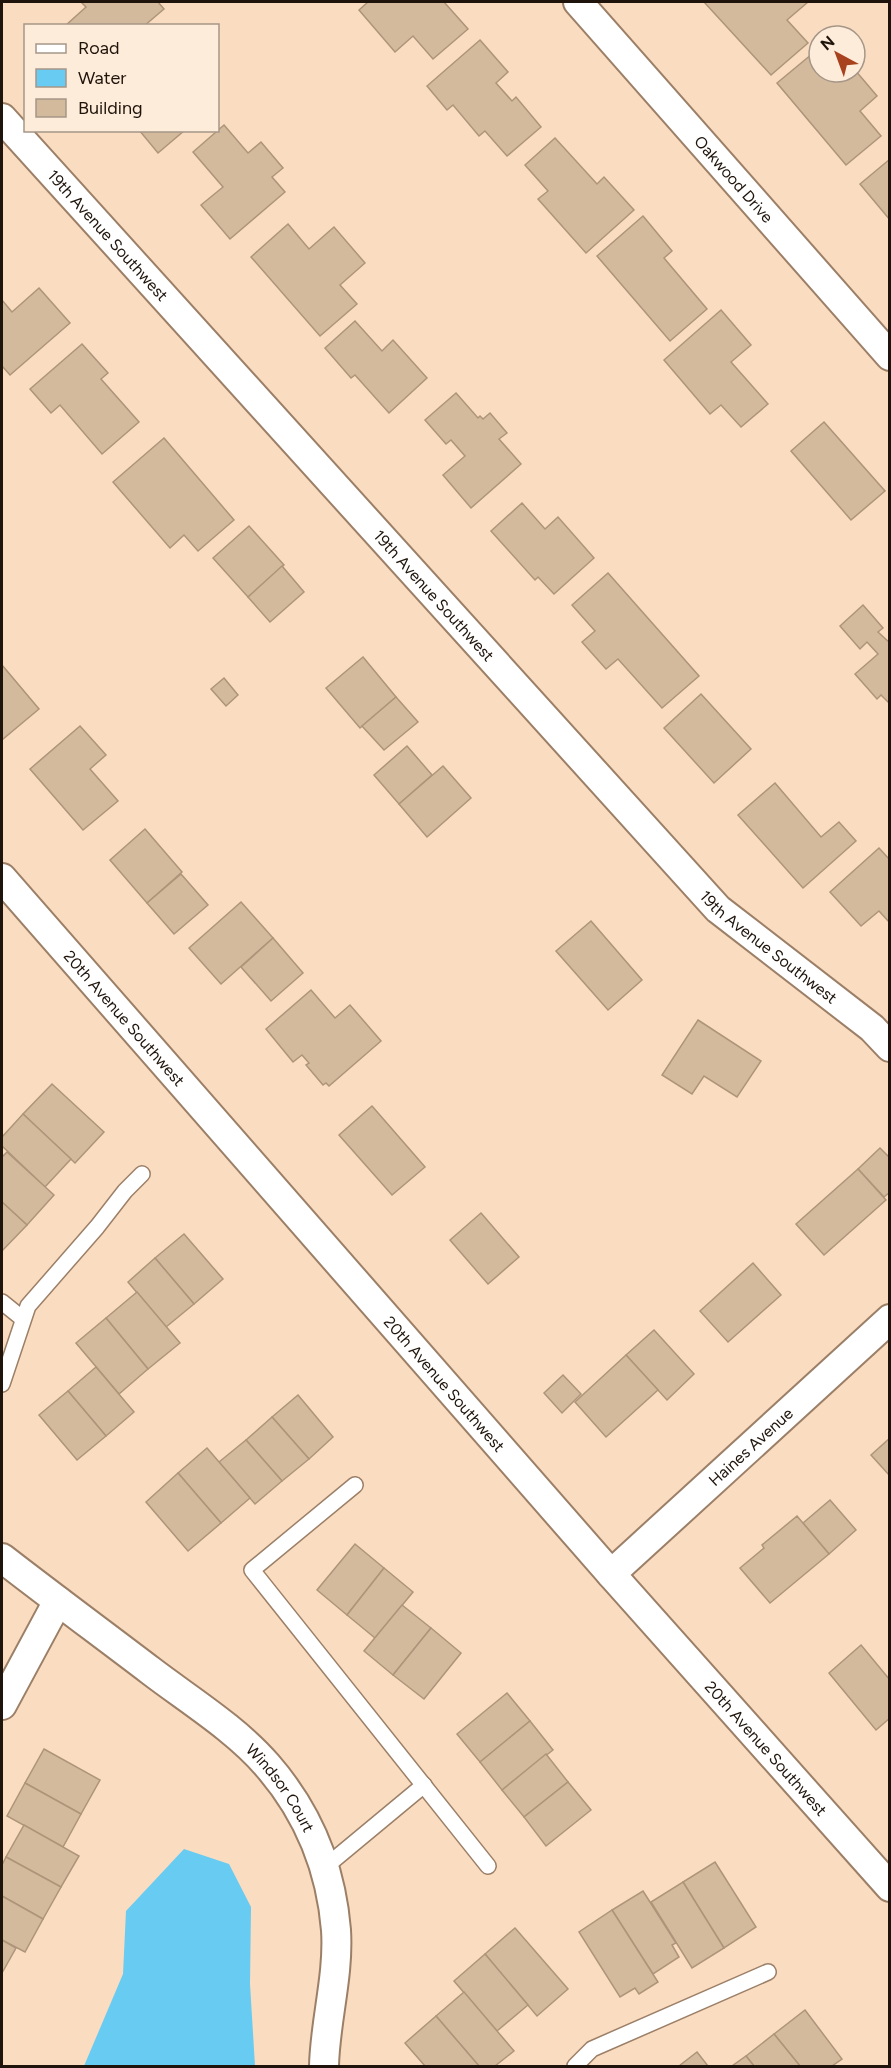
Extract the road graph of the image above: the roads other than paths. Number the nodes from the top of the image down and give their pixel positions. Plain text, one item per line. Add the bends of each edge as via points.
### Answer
1 (578, 2) edge
2 (2, 118) edge
3 (890, 356) edge
4 (2, 878) edge
5 (890, 1047) edge
6 (142, 1174) dead end
7 (2, 1302) edge
8 (24, 1319) junction
9 (890, 1319) edge
10 (2, 1384) edge
11 (355, 1485) dead end
12 (2, 1558) edge
13 (611, 1574) junction
14 (58, 1601) junction
15 (2, 1705) edge
16 (423, 1785) junction
17 (488, 1866) dead end
18 (324, 1868) junction
19 (890, 1887) edge
20 (768, 1972) dead end
21 (324, 2067) edge
22 (575, 2067) edge

1 - 3 street, Oakwood Drive
2 - 5 street, 19th Avenue Southwest via 718,909 872,1028
4 - 13 street, 20th Avenue Southwest
6 - 8 lane via 28,1306
7 - 8 lane
8 - 10 lane
9 - 13 street, Haines Avenue
11 - 16 lane via 252,1570
12 - 14 street, Windsor Court
13 - 19 street, 20th Avenue Southwest
14 - 15 street
14 - 18 street, Windsor Court via 230,1731 267,1764 296,1804 314,1837
16 - 17 lane
16 - 18 lane
18 - 21 street, Windsor Court via 336,1932
20 - 22 lane via 592,2049

